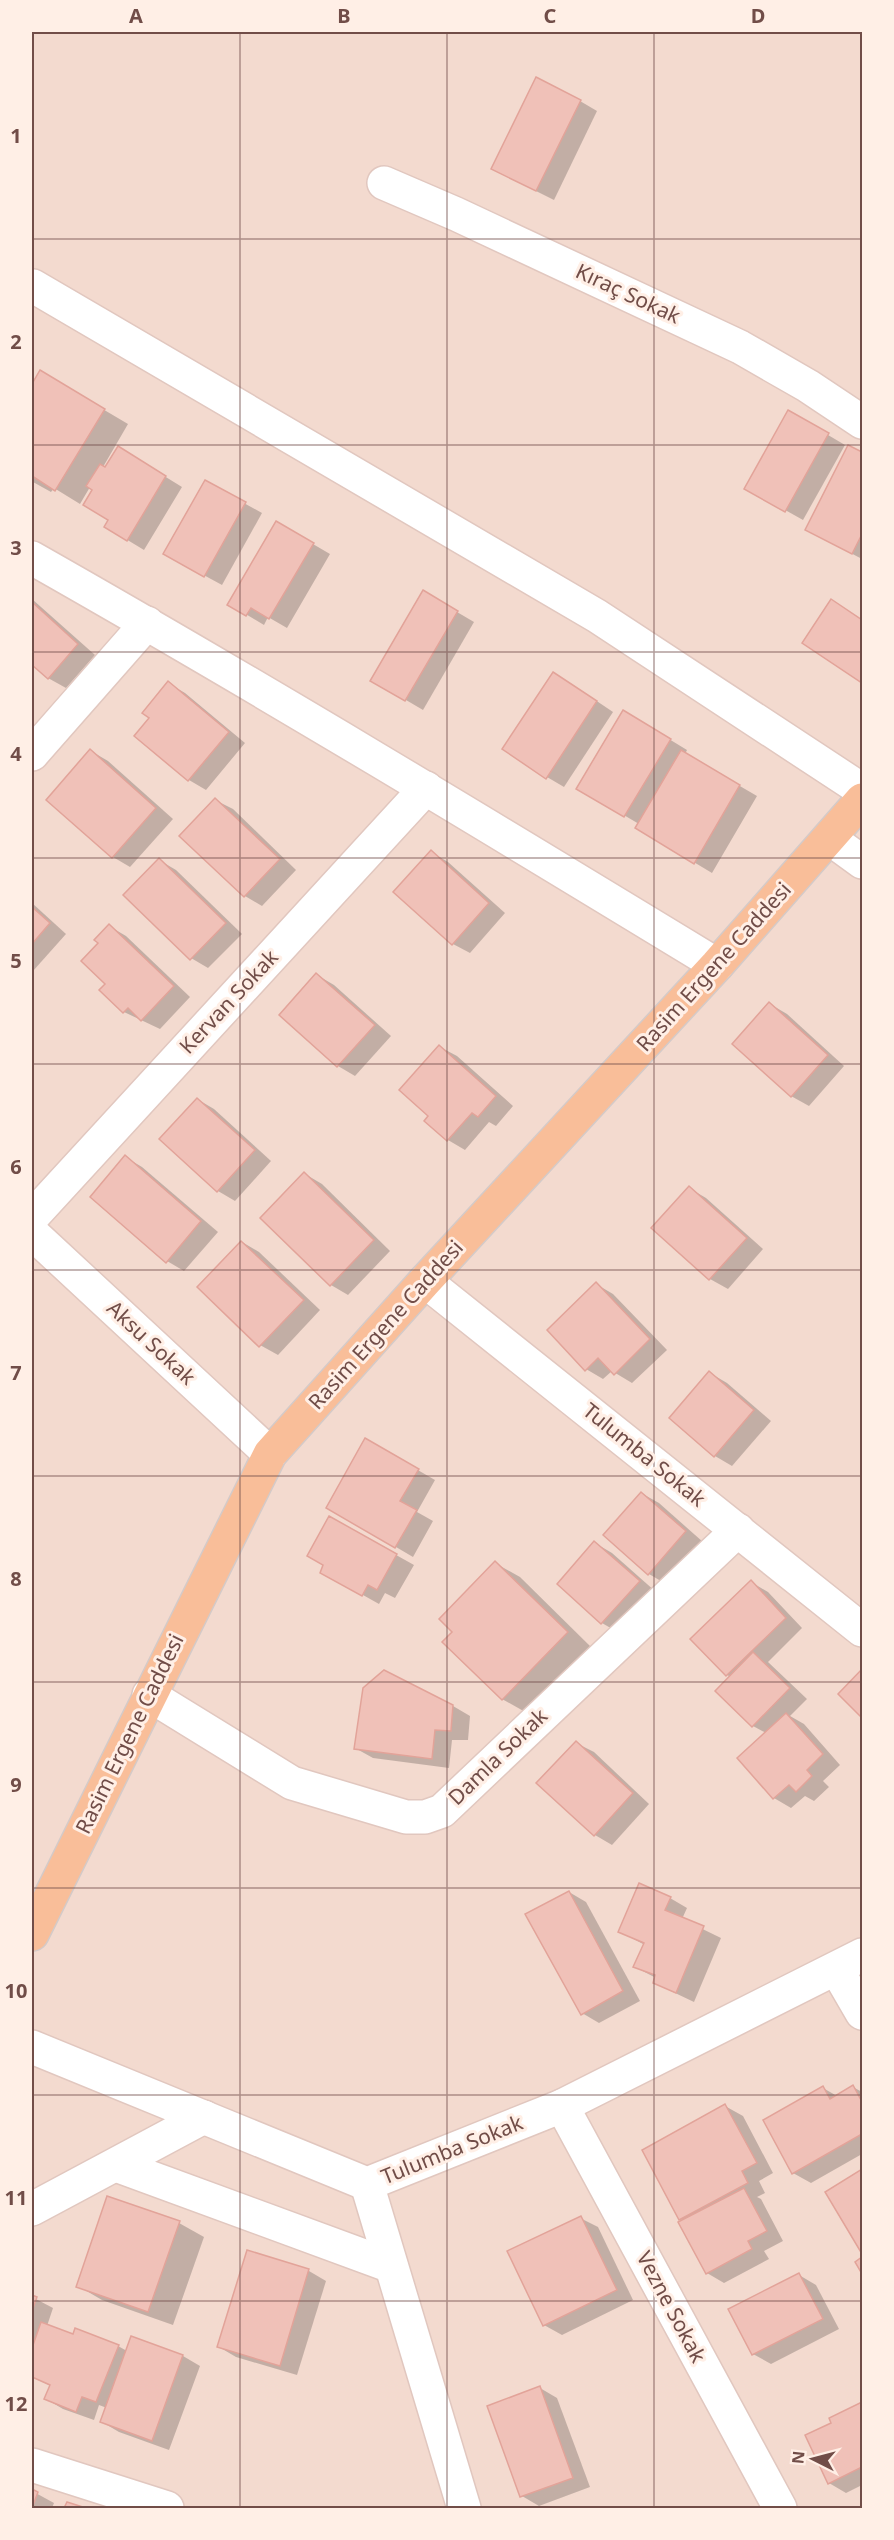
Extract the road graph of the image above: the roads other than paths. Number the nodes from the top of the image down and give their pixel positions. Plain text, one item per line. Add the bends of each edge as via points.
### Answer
1 (384, 183) dead end
2 (32, 287) edge
3 (862, 422) edge
4 (32, 558) edge
5 (147, 623) junction
6 (32, 754) edge
7 (426, 788) junction
8 (862, 790) edge
9 (862, 800) edge
10 (829, 838) junction
11 (862, 862) edge
12 (717, 965) junction
13 (32, 1217) edge
14 (32, 1233) edge
15 (425, 1281) junction
16 (270, 1454) junction
17 (738, 1530) junction
18 (862, 1630) edge
19 (149, 1695) junction
20 (32, 1934) edge
21 (850, 1963) edge
22 (862, 2013) edge
23 (32, 2047) edge
24 (562, 2106) junction
25 (204, 2117) junction
26 (116, 2165) junction
27 (367, 2184) junction
28 (32, 2209) edge
29 (391, 2266) junction
30 (32, 2465) edge
31 (167, 2508) edge
32 (464, 2508) edge
33 (780, 2508) edge

1 - 3 street, Kıraç Sokak via 740,346
2 - 8 street via 597,616
4 - 5 street
5 - 6 street
5 - 7 street
7 - 12 street
7 - 13 street, Kervan Sokak
9 - 10 main road, Rasim Ergene Caddesi
10 - 11 street
10 - 12 main road, Rasim Ergene Caddesi
12 - 15 main road, Rasim Ergene Caddesi
14 - 16 street, Aksu Sokak
15 - 16 main road, Rasim Ergene Caddesi
15 - 17 street, Tulumba Sokak
16 - 19 main road, Rasim Ergene Caddesi
17 - 18 street, Tulumba Sokak
17 - 19 street, Damla Sokak via 442,1811 425,1817 397,1815 292,1784
19 - 20 main road, Rasim Ergene Caddesi
21 - 22 street
21 - 24 street, Tulumba Sokak
23 - 25 street, Tulumba Sokak
24 - 27 street, Tulumba Sokak
24 - 33 street, Vezne Sokak
25 - 26 street
25 - 27 street, Tulumba Sokak
26 - 28 street
26 - 29 street
27 - 29 street
29 - 32 street
30 - 31 street

